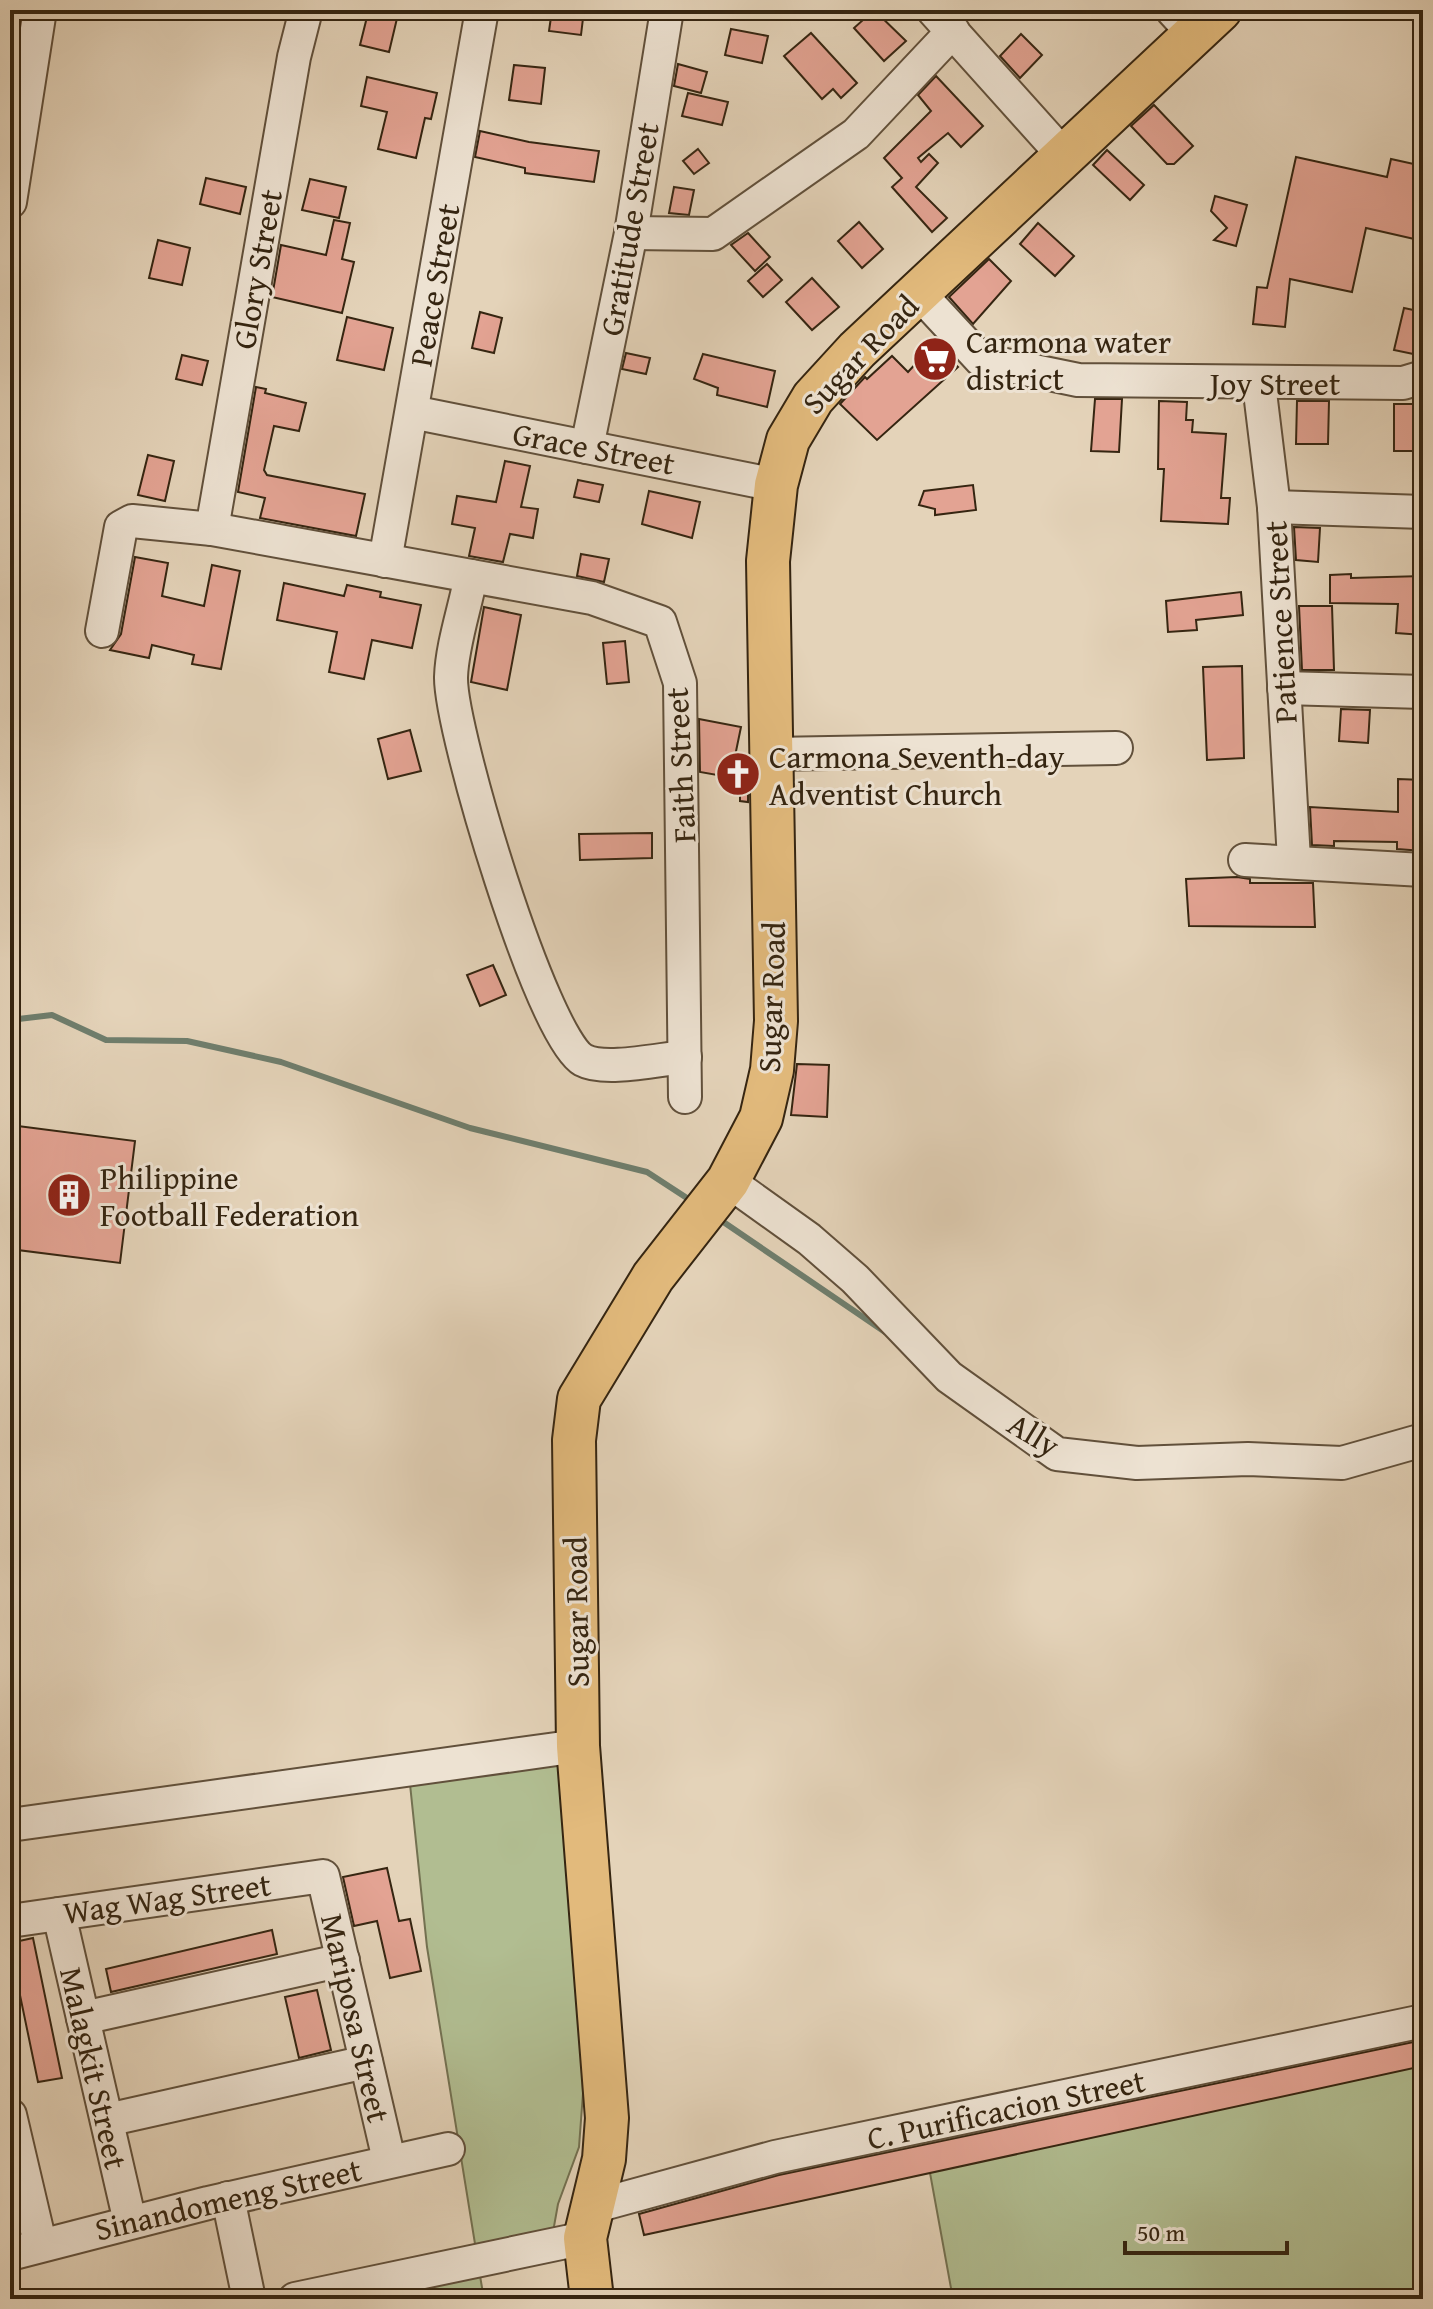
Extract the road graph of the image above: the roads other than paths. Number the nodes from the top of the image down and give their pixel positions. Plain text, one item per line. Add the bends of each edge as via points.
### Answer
1 (40, 10) edge
2 (306, 10) edge
3 (482, 10) edge
4 (667, 10) edge
5 (1195, 18) edge
6 (943, 20) edge
7 (1064, 156) junction
8 (10, 202) edge
9 (631, 233) junction
10 (918, 292) junction
11 (1423, 377) edge
12 (1259, 384) junction
13 (412, 412) junction
14 (587, 447) junction
15 (776, 485) junction
16 (1274, 507) junction
17 (1423, 512) edge
18 (212, 529) junction
19 (385, 561) junction
20 (471, 576) junction
21 (102, 631) dead end
22 (1284, 688) junction
23 (1423, 692) edge
24 (1116, 748) dead end
25 (771, 754) junction
26 (1245, 860) dead end
27 (1294, 860) junction
28 (1423, 870) edge
29 (685, 1057) junction
30 (685, 1097) dead end
31 (728, 1181) junction
32 (1423, 1440) edge
33 (578, 1746) junction
34 (10, 1825) edge
35 (323, 1876) joint
36 (59, 1914) junction
37 (10, 1921) edge
38 (343, 1960) junction
39 (83, 2018) junction
40 (1423, 2021) edge
41 (366, 2062) junction
42 (10, 2115) edge
43 (107, 2120) junction
44 (448, 2149) dead end
45 (389, 2160) junction
46 (218, 2200) junction
47 (130, 2222) junction
48 (588, 2222) junction
49 (25, 2249) edge
50 (237, 2293) edge
51 (295, 2299) edge
52 (592, 2299) edge

1 - 8 street
2 - 18 street, Glory Street
3 - 13 street, Peace Street
4 - 9 street, Gratitude Street
5 - 7 main road, Sugar Road
6 - 7 street
6 - 9 street via 856,134 713,234
7 - 10 main road, Sugar Road
9 - 14 street, Gratitude Street
10 - 12 street, Joy Street via 981,360 1078,380
10 - 15 main road, Sugar Road via 813,398 788,440
11 - 12 street, Joy Street via 1403,383
12 - 16 street, Patience Street
13 - 14 street, Grace Street
13 - 19 street, Peace Street
14 - 15 street, Grace Street
15 - 25 main road, Sugar Road via 768,561
16 - 17 street
16 - 22 street, Patience Street
18 - 19 street, Faith Street
18 - 21 street, Faith Street via 132,521 121,527
19 - 20 street, Faith Street
20 - 29 street via 451,677 456,713 483,828 555,1024 581,1059 604,1065
20 - 29 street, Faith Street via 592,598 660,622 680,683
22 - 23 street
22 - 27 street, Patience Street
24 - 25 street
25 - 31 main road, Sugar Road via 776,1021 772,1070 761,1118
26 - 27 street
27 - 28 street via 1315,866
29 - 30 street, Faith Street
31 - 32 street, Ally via 855,1279 949,1377 1057,1454 1137,1463 1342,1463
31 - 33 main road, Sugar Road via 653,1277 579,1399 574,1440
33 - 34 street
33 - 48 main road, Sugar Road via 607,2118 604,2159
35 - 36 street, Wag Wag Street
35 - 38 street, Mariposa Street
36 - 37 street, Wag Wag Street
36 - 39 street, Malagkit Street
38 - 39 street
38 - 41 street, Mariposa Street
39 - 43 street, Malagkit Street
40 - 48 street, C. Purificacion Street via 775,2157
41 - 43 street
41 - 45 street, Mariposa Street
42 - 49 street
43 - 47 street, Malagkit Street
44 - 45 street, Sinandomeng Street
45 - 46 street, Sinandomeng Street
46 - 47 street, Sinandomeng Street
46 - 50 street
47 - 49 street, Sinandomeng Street
48 - 51 street, C. Purificacion Street
48 - 52 main road, Sugar Road

